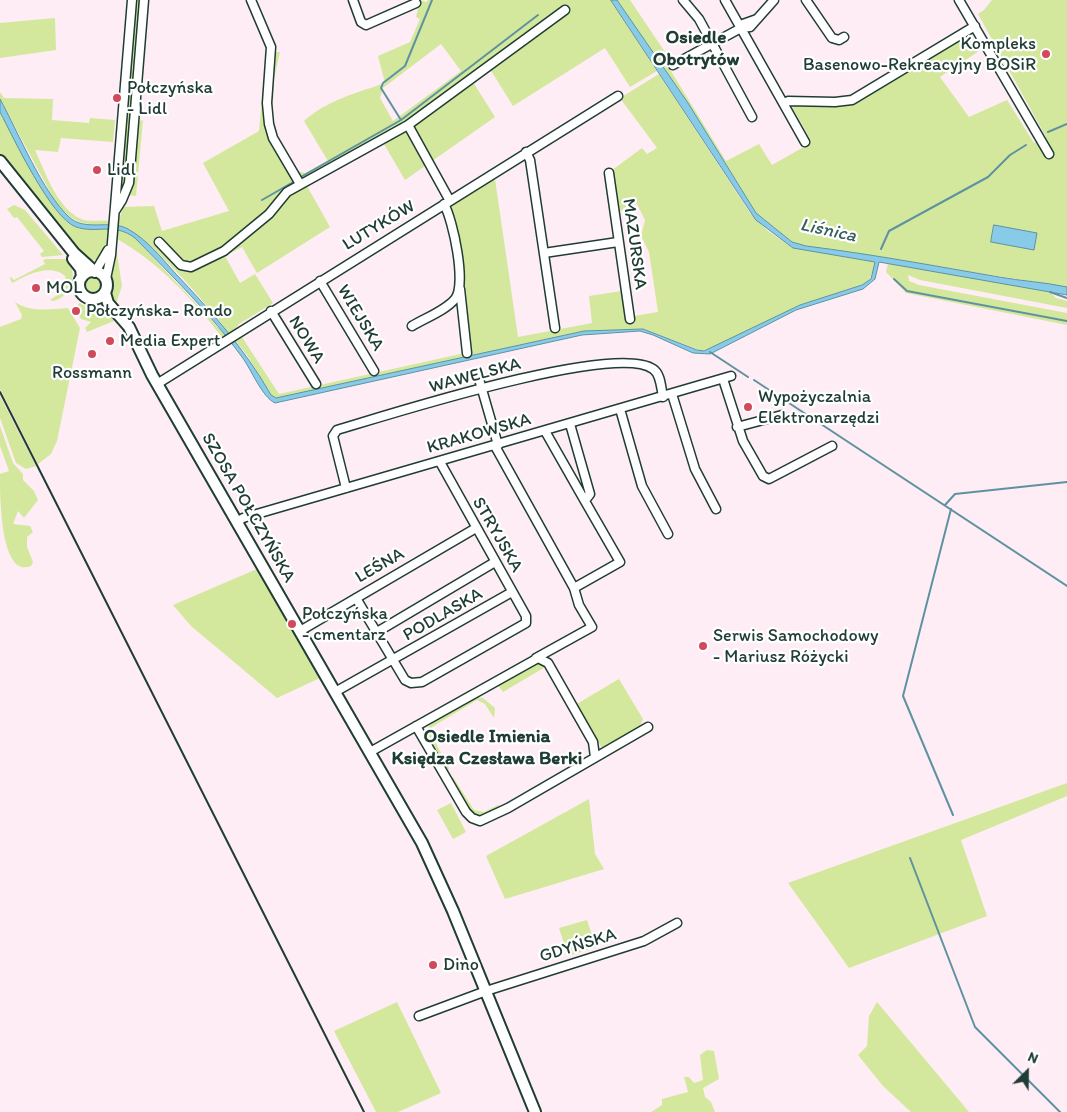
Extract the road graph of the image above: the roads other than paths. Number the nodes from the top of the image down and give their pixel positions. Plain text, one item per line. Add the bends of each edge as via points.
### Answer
1 (132, 0) edge
2 (144, 0) edge
3 (251, 0) edge
4 (353, 0) edge
5 (683, 0) edge
6 (725, 0) edge
7 (774, 0) edge
8 (806, 0) edge
9 (959, 0) edge
10 (416, 3) dead end
11 (565, 10) dead end
12 (974, 26) junction
13 (741, 28) junction
14 (844, 37) dead end
15 (712, 44) junction
16 (673, 65) dead end
17 (618, 96) dead end
18 (784, 103) junction
19 (752, 117) dead end
20 (408, 125) junction
21 (805, 142) dead end
22 (526, 152) junction
23 (1049, 154) dead end
24 (0, 162) edge
25 (0, 172) edge
26 (609, 173) dead end
27 (299, 181) junction
28 (447, 202) junction
29 (114, 212) junction
30 (159, 242) dead end
31 (618, 242) junction
32 (111, 246) junction
33 (544, 253) junction
34 (103, 260) junction
35 (82, 261) junction
36 (95, 272) junction
37 (82, 277) junction
38 (106, 279) junction
39 (320, 281) junction
40 (460, 284) junction
41 (105, 293) junction
42 (90, 299) junction
43 (271, 311) junction
44 (630, 319) dead end
45 (412, 326) dead end
46 (555, 328) dead end
47 (140, 352) junction
48 (467, 353) dead end
49 (374, 371) dead end
50 (480, 379) dead end
51 (157, 384) junction
52 (316, 384) dead end
53 (482, 388) junction
54 (672, 394) junction
55 (663, 397) junction
56 (620, 409) junction
57 (782, 415) dead end
58 (570, 424) junction
59 (737, 428) junction
60 (545, 431) junction
61 (496, 445) junction
62 (832, 446) dead end
63 (440, 462) junction
64 (346, 488) junction
65 (582, 496) junction
66 (716, 509) dead end
67 (237, 522) junction
68 (476, 528) junction
69 (668, 534) dead end
70 (496, 562) junction
71 (574, 588) junction
72 (512, 592) junction
73 (356, 598) junction
74 (300, 631) junction
75 (377, 632) junction
76 (534, 659) junction
77 (393, 660) junction
78 (336, 692) junction
79 (416, 726) junction
80 (648, 727) dead end
81 (370, 752) junction
82 (595, 757) junction
83 (677, 923) dead end
84 (486, 991) junction
85 (419, 1016) dead end
86 (535, 1112) edge

1 - 29 street
2 - 29 street via 129,183
3 - 27 street via 271,47 267,103 269,124 273,138
4 - 10 street via 361,22 366,25
5 - 15 street via 699,19
6 - 13 street
7 - 13 street via 757,19 743,24
8 - 14 street via 832,38 839,40
9 - 12 street
11 - 20 street
12 - 18 street via 852,100
12 - 23 street
13 - 15 street
13 - 18 street
15 - 16 street
15 - 19 street
17 - 22 street, LUTYKÓW
18 - 21 street
20 - 27 street
20 - 28 street
22 - 28 street, LUTYKÓW
22 - 33 street via 530,160
24 - 35 main road
25 - 37 main road via 78,264
26 - 31 street, MAZURSKA
27 - 30 street via 242,238 196,266 181,264
28 - 39 street, LUTYKÓW
28 - 40 street
29 - 32 street
31 - 33 street
31 - 44 street, MAZURSKA
32 - 34 street
32 - 38 street
33 - 46 street
34 - 35 street
34 - 36 street
35 - 36 main road
36 - 37 main road via 88,272
36 - 38 main road
37 - 42 main road via 80,290
38 - 41 main road
39 - 43 street, LUTYKÓW
39 - 49 street, WIEJSKA
40 - 45 street via 456,298
40 - 48 street
41 - 42 main road
41 - 47 main road, SZOSA POŁCZYŃSKA via 108,303 129,327
42 - 47 main road, SZOSA POŁCZYŃSKA via 112,313
43 - 51 street, LUTYKÓW
43 - 52 street, NOWA
47 - 51 main road, SZOSA POŁCZYŃSKA
50 - 53 street
51 - 67 main road, SZOSA POŁCZYŃSKA
53 - 55 street, WAWELSKA via 521,377 632,363 655,370
53 - 61 street
53 - 64 street, WAWELSKA via 337,430 333,436
54 - 55 street, KRAKOWSKA
54 - 59 street, KRAKOWSKA via 727,378
54 - 66 street via 698,476
55 - 56 street, KRAKOWSKA
56 - 58 street, KRAKOWSKA
56 - 69 street via 642,486
57 - 59 street
58 - 60 street, KRAKOWSKA
58 - 65 street via 590,494 587,498
59 - 62 street via 752,459 769,479
60 - 61 street, KRAKOWSKA
60 - 65 street
61 - 63 street, KRAKOWSKA
61 - 71 street
63 - 64 street, KRAKOWSKA
63 - 68 street, STRYJSKA
64 - 67 street, KRAKOWSKA
65 - 71 street via 620,562
67 - 74 main road, SZOSA POŁCZYŃSKA
68 - 70 street, STRYJSKA
68 - 73 street, LEŚNA
70 - 72 street, STRYJSKA
70 - 75 street
71 - 76 street via 579,606 592,627
72 - 77 street, PODLASKA
72 - 77 street, STRYJSKA via 526,616 526,623 417,684 406,681
73 - 74 street, LEŚNA
73 - 75 street
74 - 78 main road, SZOSA POŁCZYŃSKA
75 - 77 street
76 - 79 street
76 - 82 street via 548,663 593,742
77 - 78 street, PODLASKA
78 - 81 main road, SZOSA POŁCZYŃSKA
79 - 81 street
79 - 82 street via 466,812 477,820 495,816
80 - 82 street
81 - 84 main road, SZOSA POŁCZYŃSKA via 429,857
83 - 84 street, GDYŃSKA via 644,941
84 - 85 street, GDYŃSKA
84 - 86 main road, SZOSA POŁCZYŃSKA

